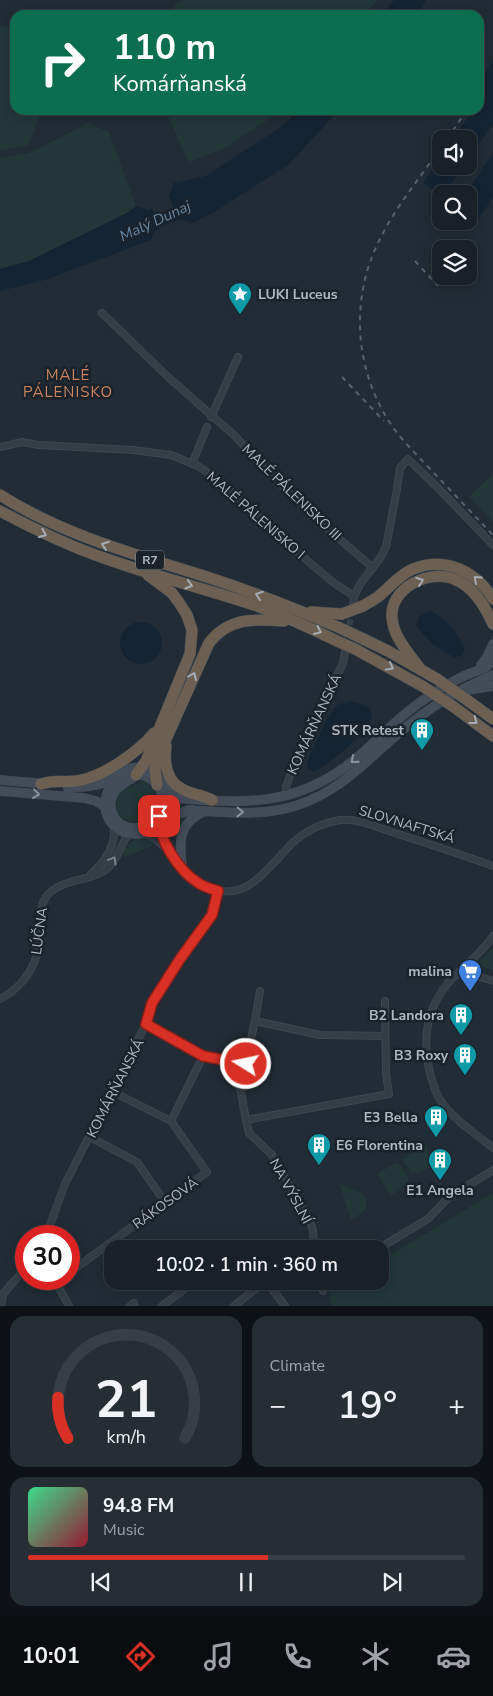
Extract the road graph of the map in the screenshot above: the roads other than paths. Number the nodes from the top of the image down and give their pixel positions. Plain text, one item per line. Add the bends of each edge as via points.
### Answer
1 (102, 313) dead end
2 (238, 357) dead end
3 (211, 416) junction
4 (207, 427) dead end
5 (0, 447) edge
6 (192, 464) junction
7 (0, 496) edge
8 (0, 511) edge
9 (493, 545) edge
10 (373, 568) junction
11 (142, 571) junction
12 (354, 596) junction
13 (493, 599) edge
14 (358, 605) junction
15 (302, 617) junction
16 (493, 624) edge
17 (493, 644) edge
18 (350, 651) junction
19 (493, 659) edge
20 (421, 670) junction
21 (477, 670) junction
22 (493, 675) edge
23 (493, 686) edge
24 (463, 695) junction
25 (493, 719) edge
26 (162, 723) junction
27 (493, 736) edge
28 (167, 739) junction
29 (139, 772) junction
30 (0, 780) edge
31 (156, 780) junction
32 (42, 784) junction
33 (111, 785) junction
34 (68, 788) junction
35 (0, 791) edge
36 (288, 796) junction
37 (212, 800) junction
38 (108, 811) junction
39 (206, 811) junction
40 (159, 820) junction
41 (113, 824) junction
42 (129, 833) junction
43 (144, 833) junction
44 (170, 852) junction
45 (486, 864) junction
46 (493, 866) edge
47 (182, 867) junction
48 (493, 871) edge
49 (89, 877) junction
50 (218, 891) junction
51 (493, 936) edge
52 (461, 970) junction
53 (493, 981) edge
54 (260, 990) dead end
55 (0, 999) edge
56 (385, 1001) dead end
57 (255, 1021) junction
58 (146, 1024) junction
59 (386, 1036) junction
60 (203, 1056) junction
61 (246, 1064) junction
62 (113, 1092) junction
63 (246, 1120) junction
64 (171, 1121) junction
65 (90, 1137) junction
66 (493, 1148) edge
67 (493, 1170) edge
68 (164, 1202) junction
69 (50, 1225) edge
70 (314, 1240) edge
71 (389, 1242) edge
72 (80, 1265) edge
73 (15, 1278) edge
74 (61, 1290) edge
75 (183, 1290) edge
76 (254, 1290) edge
77 (272, 1290) edge
78 (2, 1296) edge
79 (1, 1306) edge
80 (68, 1306) edge
81 (130, 1306) edge
82 (135, 1306) edge
83 (162, 1306) edge
84 (234, 1306) edge
85 (285, 1306) edge

1 - 3 street, MALÉ PÁLENISKO III
2 - 3 street
3 - 10 street, MALÉ PÁLENISKO III via 235,436 313,516
4 - 6 street
5 - 6 street, MALÉ PÁLENISKO I via 22,442 133,450 172,455
6 - 12 street, MALÉ PÁLENISKO I via 215,478 334,584
15 -> 7 highway, R7 via 259,594 91,540
8 -> 11 highway, R7 via 68,545
9 - 10 street via 408,459 400,468 386,547
10 - 12 street
11 -> 15 highway, R7
11 - 26 highway via 172,593 187,614 192,630 190,654
12 - 14 street
13 -> 14 highway via 480,581 469,573 456,566 433,564 412,569 377,598
14 - 15 highway, bridge via 342,614
15 -> 18 highway, R7, bridge
15 - 20 highway, R7, bridge via 340,628
28 -> 15 highway via 203,654 216,634 256,619
20 -> 16 highway via 401,644 392,617 402,591 415,581 443,575 455,579 476,596
17 - 21 main road
18 -> 27 highway, R7, bridge via 424,687
18 - 36 street, KOMÁRŇANSKÁ via 292,770 286,787
19 - 21 main road
20 - 24 highway, R7, bridge
21 -> 36 main road via 414,706 341,770 318,785
22 - 24 main road
23 - 24 main road
24 - 25 highway, R7
39 -> 24 main road via 277,810 315,798 363,767 423,714
26 - 29 highway
26 - 32 highway via 138,750 113,766 83,780
28 - 31 highway via 158,757
28 - 37 highway via 165,761 172,780 182,789
29 - 31 main road
29 - 33 main road
29 - 34 main road via 135,768 124,770 105,782
29 - 38 main road via 115,791
30 - 32 main road
31 - 37 main road via 173,797
31 - 40 main road via 163,802
32 - 34 main road
33 - 34 main road via 91,791
33 - 38 main road via 106,794
35 -> 38 main road via 71,798
36 - 37 main road via 249,801
38 - 40 main road via 122,824 135,828
38 - 41 main road
39 - 40 main road via 192,810
39 - 47 main road via 190,820 181,835
40 - 43 main road
40 - 44 street
41 - 42 main road
41 - 49 street via 114,836 108,853
42 - 43 main road
49 -> 42 street, LÚČNA via 110,866
43 - 44 street
44 - 47 street
45 - 46 street, SLOVNAFTSKÁ
45 - 48 street
45 - 50 street, SLOVNAFTSKÁ via 376,827 343,820 324,823 301,836 258,880 232,891
47 - 50 street via 194,880
49 - 55 street, LÚČNA via 64,885 46,898 41,907 39,946 32,967 21,985
50 - 58 street, KOMÁRŇANSKÁ via 212,915 152,1003
51 - 52 street
52 - 53 street
52 - 66 street via 433,1007 426,1037 428,1067 442,1104
54 - 57 street, NA VÝSLNÍ
56 - 59 street
57 - 59 street via 320,1035
57 - 61 street, NA VÝSLNÍ
58 - 60 street
58 - 62 street, KOMÁRŇANSKÁ
59 - 63 street via 389,1094
60 - 61 street
60 - 64 street
61 - 63 street, NA VÝSLNÍ via 240,1087
62 - 64 street, RÁKOSOVÁ
62 - 65 street, KOMÁRŇANSKÁ
63 - 70 street, NA VÝSLNÍ via 249,1133 272,1155 309,1218
64 - 68 street, RÁKOSOVÁ via 207,1172
65 - 68 street via 138,1162
65 - 69 street, KOMÁRŇANSKÁ via 65,1184
67 - 71 street via 448,1198 429,1218
68 - 72 street, RÁKOSOVÁ
73 - 78 street
74 - 80 street
75 - 83 street
76 - 84 street
77 - 85 street
78 - 79 street
81 - 82 street via 134,1303

